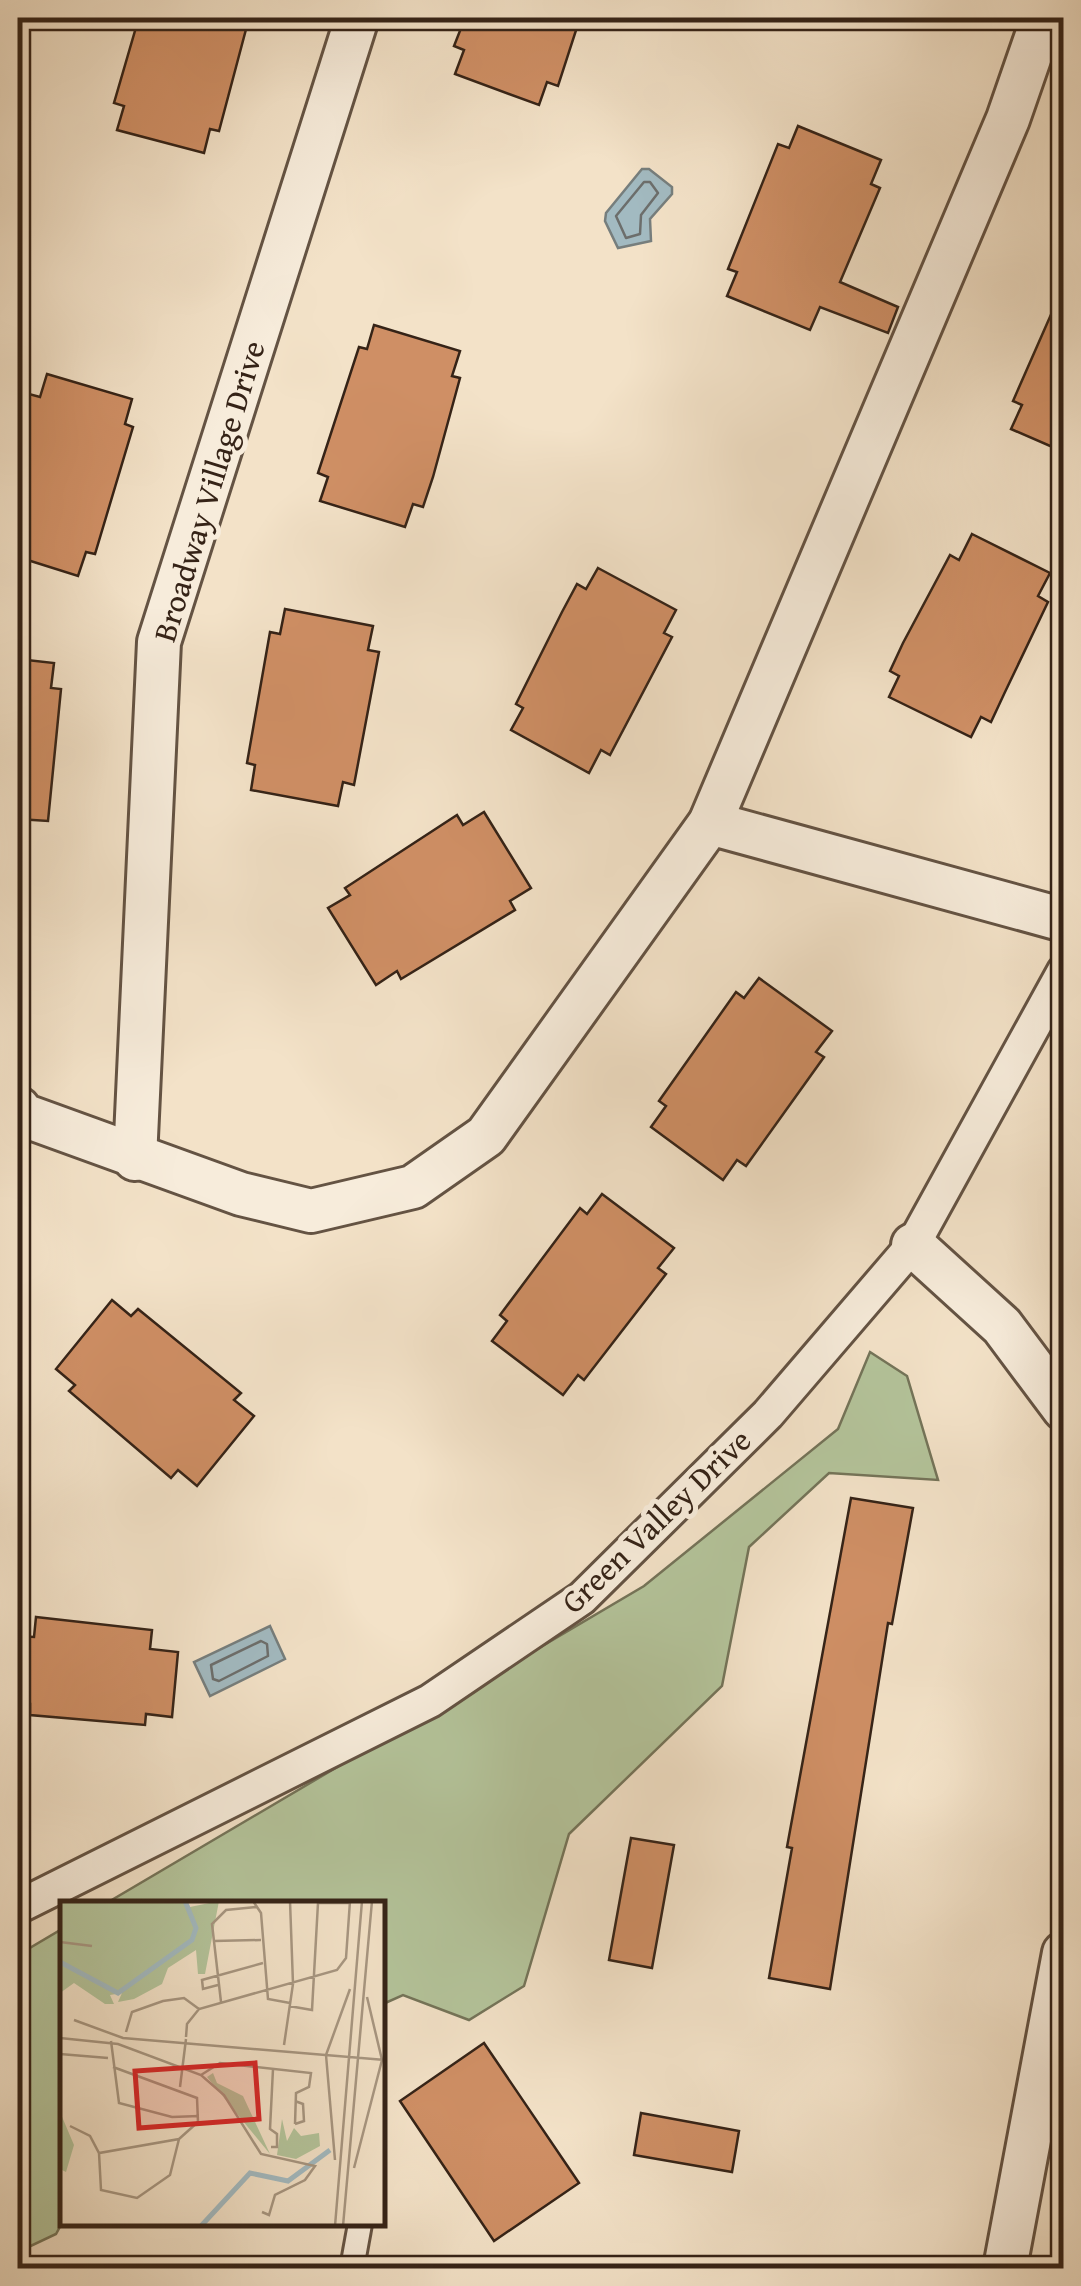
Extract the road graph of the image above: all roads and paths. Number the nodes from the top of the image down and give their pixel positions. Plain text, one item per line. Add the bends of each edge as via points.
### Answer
1 (358, 18) edge
2 (1043, 18) edge
3 (710, 822) junction
4 (1064, 920) edge
5 (1064, 971) edge
6 (18, 1108) edge
7 (135, 1159) junction
8 (913, 1245) junction
9 (1064, 1409) edge
10 (18, 1907) edge
11 (1064, 1953) edge
12 (360, 2226) edge
13 (352, 2268) edge
14 (1005, 2268) edge

1 - 7 street, Broadway Village Drive via 159,642
2 - 3 street via 1008,120
3 - 4 street
3 - 7 street via 486,1136 413,1186 311,1211
5 - 8 street, Green Valley Drive
6 - 7 street
8 - 9 street via 1002,1326
8 - 10 street, Green Valley Drive via 768,1414 582,1598 430,1701
11 - 14 street
12 - 13 lane

